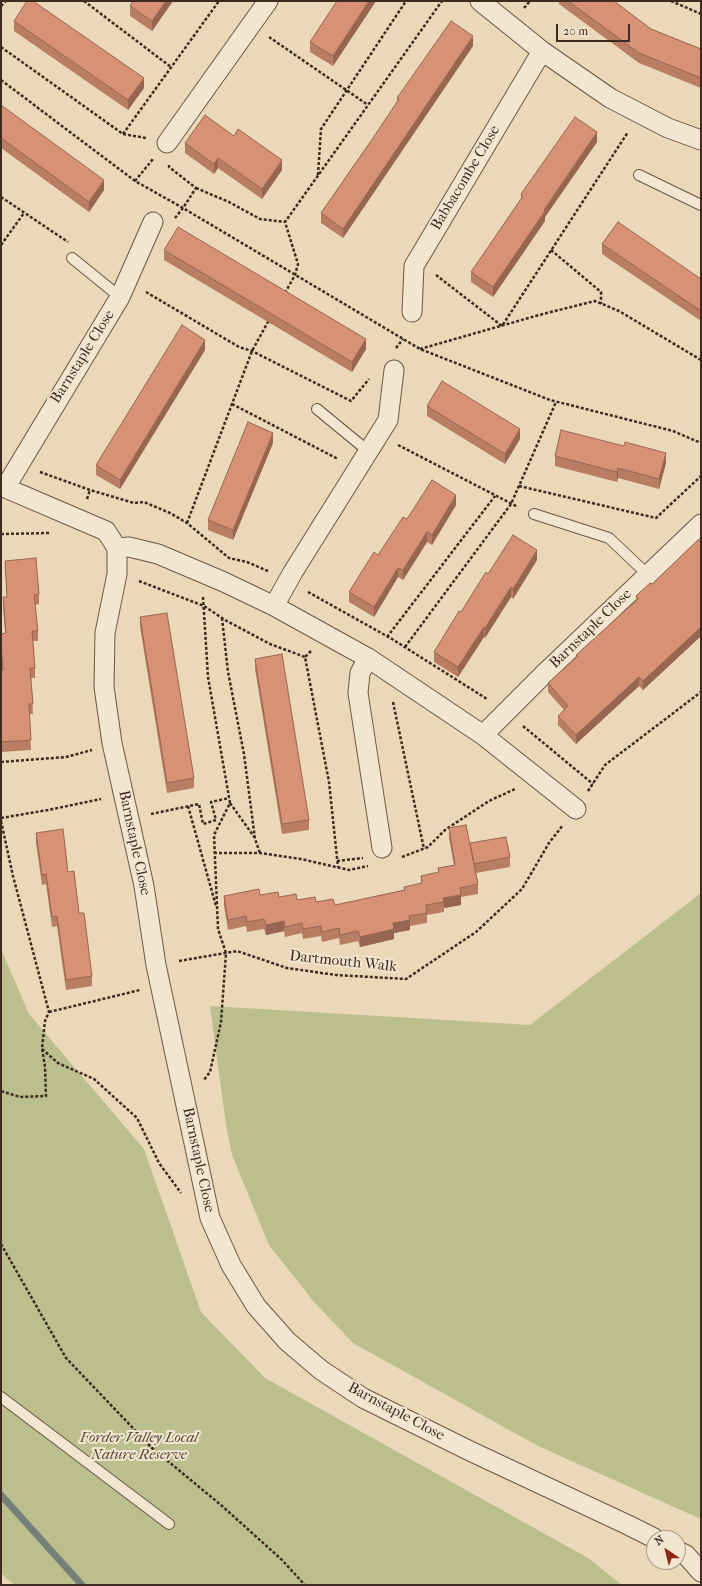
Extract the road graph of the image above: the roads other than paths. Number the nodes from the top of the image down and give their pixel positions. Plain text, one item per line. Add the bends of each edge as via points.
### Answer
1 (268, 1) edge
2 (480, 1) edge
3 (542, 51) junction
4 (701, 140) edge
5 (167, 143) road end
6 (639, 175) dead end
7 (701, 205) edge
8 (153, 222) road end
9 (72, 258) dead end
10 (124, 289) junction
11 (412, 312) dead end
12 (394, 370) dead end
13 (317, 409) dead end
14 (368, 451) junction
15 (3, 487) edge
16 (534, 514) dead end
17 (701, 524) edge
18 (117, 548) junction
19 (647, 574) junction
20 (274, 606) junction
21 (368, 658) junction
22 (482, 735) junction
23 (576, 809) road end
24 (382, 848) dead end
25 (1, 1397) edge
26 (169, 1524) dead end
27 (646, 1534) edge
28 (686, 1555) edge
29 (701, 1572) edge

1 - 5 street
2 - 3 street
3 - 4 street via 610,98 668,128
3 - 11 street, Babbacombe Close via 414,266
6 - 7 lane
8 - 10 street, Barnstaple Close
9 - 10 lane
10 - 15 street, Barnstaple Close
12 - 14 street via 388,420
13 - 14 lane
14 - 20 street
15 - 18 street, Barnstaple Close via 106,531
16 - 19 lane via 609,538
17 - 19 street, Barnstaple Close
18 - 20 street via 129,547 158,554
18 - 27 street, Barnstaple Close via 117,574 105,633 104,687 112,746 144,886 156,965 208,1210 231,1265 256,1306 287,1341 321,1370 363,1398
19 - 22 street, Barnstaple Close
20 - 21 street
21 - 22 street
21 - 24 street via 360,673 358,693
22 - 23 street
25 - 26 lane
28 - 29 street

